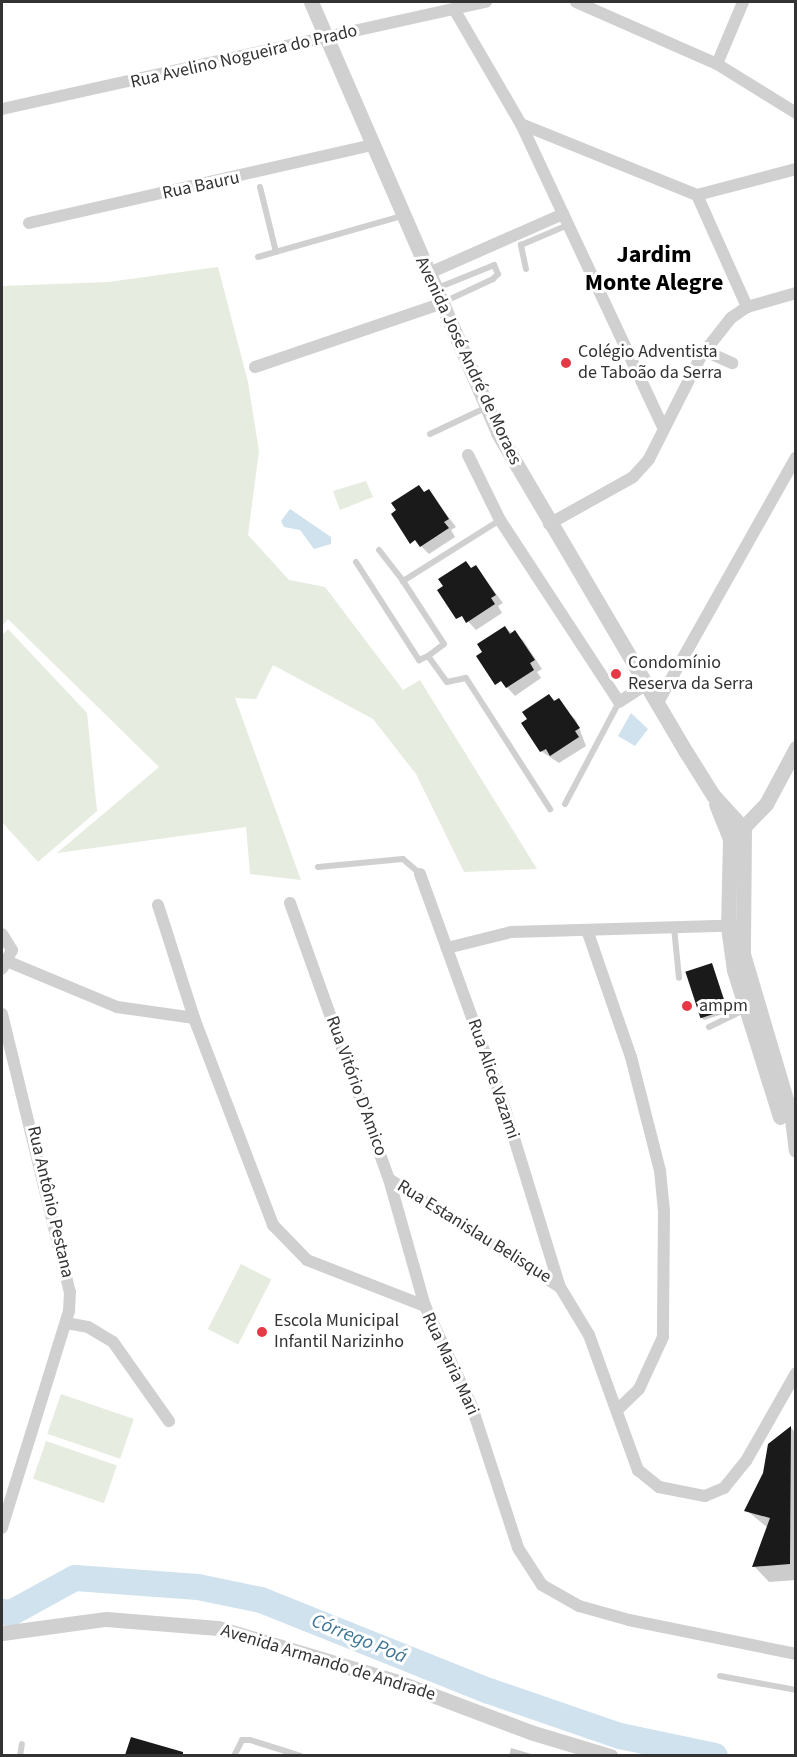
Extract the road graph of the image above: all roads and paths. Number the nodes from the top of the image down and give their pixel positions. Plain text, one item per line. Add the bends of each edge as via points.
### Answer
1 (311, 2) edge
2 (486, 2) edge
3 (576, 2) edge
4 (743, 2) edge
5 (454, 9) junction
6 (326, 36) junction
7 (717, 64) junction
8 (2, 110) edge
9 (795, 113) edge
10 (521, 124) junction
11 (372, 145) junction
12 (795, 169) edge
13 (260, 187) dead end
14 (697, 195) junction
15 (402, 216) junction
16 (566, 220) junction
17 (29, 223) dead end
18 (276, 252) junction
19 (258, 257) dead end
20 (526, 269) dead end
21 (427, 273) junction
22 (434, 289) junction
23 (795, 293) edge
24 (440, 304) junction
25 (747, 307) junction
26 (705, 351) junction
27 (732, 363) dead end
28 (255, 367) dead end
29 (485, 408) junction
30 (663, 427) junction
31 (430, 434) dead end
32 (468, 455) dead end
33 (795, 457) edge
34 (501, 520) junction
35 (549, 524) junction
36 (379, 550) dead end
37 (356, 562) dead end
38 (402, 581) junction
39 (428, 656) junction
40 (645, 685) junction
41 (619, 702) junction
42 (657, 704) junction
43 (795, 748) edge
44 (713, 795) junction
45 (565, 804) dead end
46 (550, 809) dead end
47 (744, 829) junction
48 (730, 839) junction
49 (318, 867) dead end
50 (420, 874) joint
51 (290, 903) dead end
52 (158, 905) dead end
53 (735, 926) junction
54 (674, 927) junction
55 (587, 930) junction
56 (2, 934) edge
57 (447, 948) junction
58 (8, 960) edge
59 (679, 978) dead end
60 (747, 1009) junction
61 (2, 1014) edge
62 (194, 1018) junction
63 (709, 1027) dead end
64 (795, 1148) edge
65 (389, 1179) junction
66 (560, 1287) junction
67 (425, 1306) junction
68 (66, 1323) junction
69 (795, 1373) edge
70 (618, 1409) junction
71 (169, 1421) dead end
72 (2, 1528) edge
73 (2, 1633) edge
74 (795, 1654) edge
75 (720, 1676) dead end
76 (795, 1690) edge
77 (22, 1744) dead end
78 (20, 1755) edge
79 (234, 1755) edge
80 (301, 1755) edge
81 (610, 1755) edge

1 - 6 street, Avenida José André de Moraes
2 - 5 street, Rua Avelino Nogueira do Prado
3 - 7 street
4 - 7 street
5 - 6 street, Rua Avelino Nogueira do Prado
5 - 10 street
6 - 8 street, Rua Avelino Nogueira do Prado
6 - 11 street, Avenida José André de Moraes
7 - 9 street
10 - 14 street
10 - 16 street
11 - 15 street, Avenida José André de Moraes
11 - 17 street, Rua Bauru
12 - 14 street
13 - 18 lane
14 - 25 street
15 - 18 lane
15 - 21 street, Avenida José André de Moraes
16 - 20 lane via 521,245
16 - 21 street
16 - 30 street
18 - 19 lane
21 - 22 street, Avenida José André de Moraes
22 - 24 street, Avenida José André de Moraes
22 - 24 lane via 488,264 498,274
23 - 25 street
24 - 28 street
24 - 29 street, Avenida José André de Moraes
25 - 26 street
26 - 27 street
26 - 30 street
29 - 31 lane
29 - 35 street, Avenida José André de Moraes
30 - 35 street via 633,477
32 - 34 street
33 - 42 street
34 - 38 lane
34 - 41 street
35 - 40 street, Avenida José André de Moraes
36 - 38 lane
37 - 39 lane via 419,660
38 - 39 lane via 444,644
39 - 46 lane via 447,682 466,678
40 - 41 street
40 - 42 street, Avenida José André de Moraes
41 - 45 lane
42 - 44 street, Avenida José André de Moraes
43 - 47 street via 766,804
44 - 47 street, Avenida José André de Moraes
44 - 48 street, Avenida José André de Moraes
47 - 48 street
47 - 53 street, Avenida José André de Moraes
48 - 53 street, Avenida José André de Moraes
49 - 50 lane via 403,859
50 - 57 street, Rua Alice Vazami
51 - 65 street, Rua Vitório D'Amico
52 - 62 street, Rua Maria Mari
53 - 54 street
53 - 60 street, Avenida José André de Moraes
53 - 64 street, Avenida José André de Moraes via 792,1119
54 - 55 street
54 - 59 lane
55 - 57 street via 511,932
55 - 70 street via 634,1067 660,1172 664,1211 663,1337 639,1389
56 - 58 street
57 - 66 street, Rua Alice Vazami
58 - 62 street via 117,1007
60 - 63 lane
60 - 64 street, Avenida José André de Moraes via 775,1104
61 - 68 street, Rua Antônio Pestana via 63,1249 70,1292
62 - 67 street, Rua Maria Mari via 253,1181 287,1244 307,1260
65 - 66 street, Rua Estanislau Belisque
65 - 67 street, Rua Vitório D'Amico
66 - 70 street, Rua Estanislau Belisque via 589,1335
67 - 74 street, Rua Maria Mari via 472,1407 519,1548 542,1585 579,1606 629,1620
68 - 71 street via 88,1327 113,1342
68 - 72 street, Rua Antônio Pestana
69 - 70 street, Rua Estanislau Belisque via 739,1472 705,1496 659,1488 638,1470
73 - 81 street, Avenida Armando de Andrade via 106,1619 218,1628 389,1678 530,1732
75 - 76 lane
77 - 78 lane
79 - 80 lane via 242,1740

